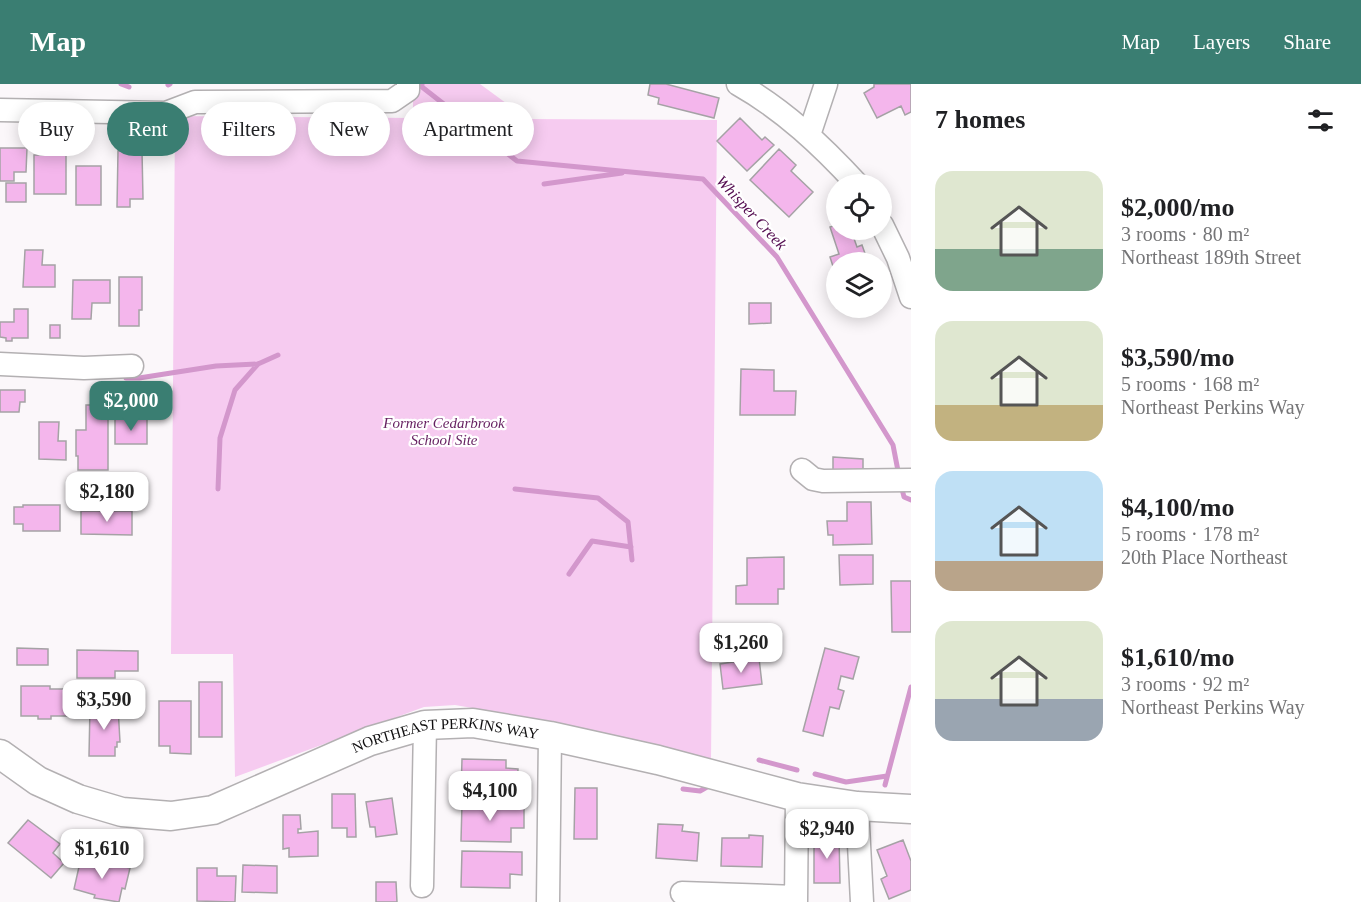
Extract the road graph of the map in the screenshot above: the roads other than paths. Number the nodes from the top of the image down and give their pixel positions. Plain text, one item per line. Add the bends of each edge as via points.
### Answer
1 (408, 84) edge
2 (738, 84) edge
3 (826, 84) edge
4 (0, 110) edge
5 (808, 135) junction
6 (848, 174) edge
7 (889, 240) edge
8 (911, 297) edge
9 (0, 364) edge
10 (132, 366) dead end
11 (802, 470) dead end
12 (911, 480) edge
13 (425, 725) junction
14 (550, 736) junction
15 (0, 754) edge
16 (797, 797) junction
17 (857, 806) junction
18 (911, 809) edge
19 (423, 886) dead end
20 (682, 893) dead end
21 (796, 899) edge
22 (548, 902) edge
23 (861, 902) edge

1 - 4 street via 408,90 392,100 195,102 166,113
2 - 5 street
3 - 5 street
5 - 6 street
7 - 8 street
9 - 10 street
11 - 12 street via 823,481
13 - 14 main road, NORTHEAST PERKINS WAY via 473,723
13 - 15 main road, NORTHEAST PERKINS WAY via 370,741 213,810 171,816 122,812 78,799 38,781
13 - 19 street
14 - 16 main road, NORTHEAST PERKINS WAY
14 - 22 street
16 - 17 main road, NORTHEAST PERKINS WAY
16 - 21 street
17 - 18 main road, NORTHEAST PERKINS WAY
17 - 23 street
20 - 21 street

